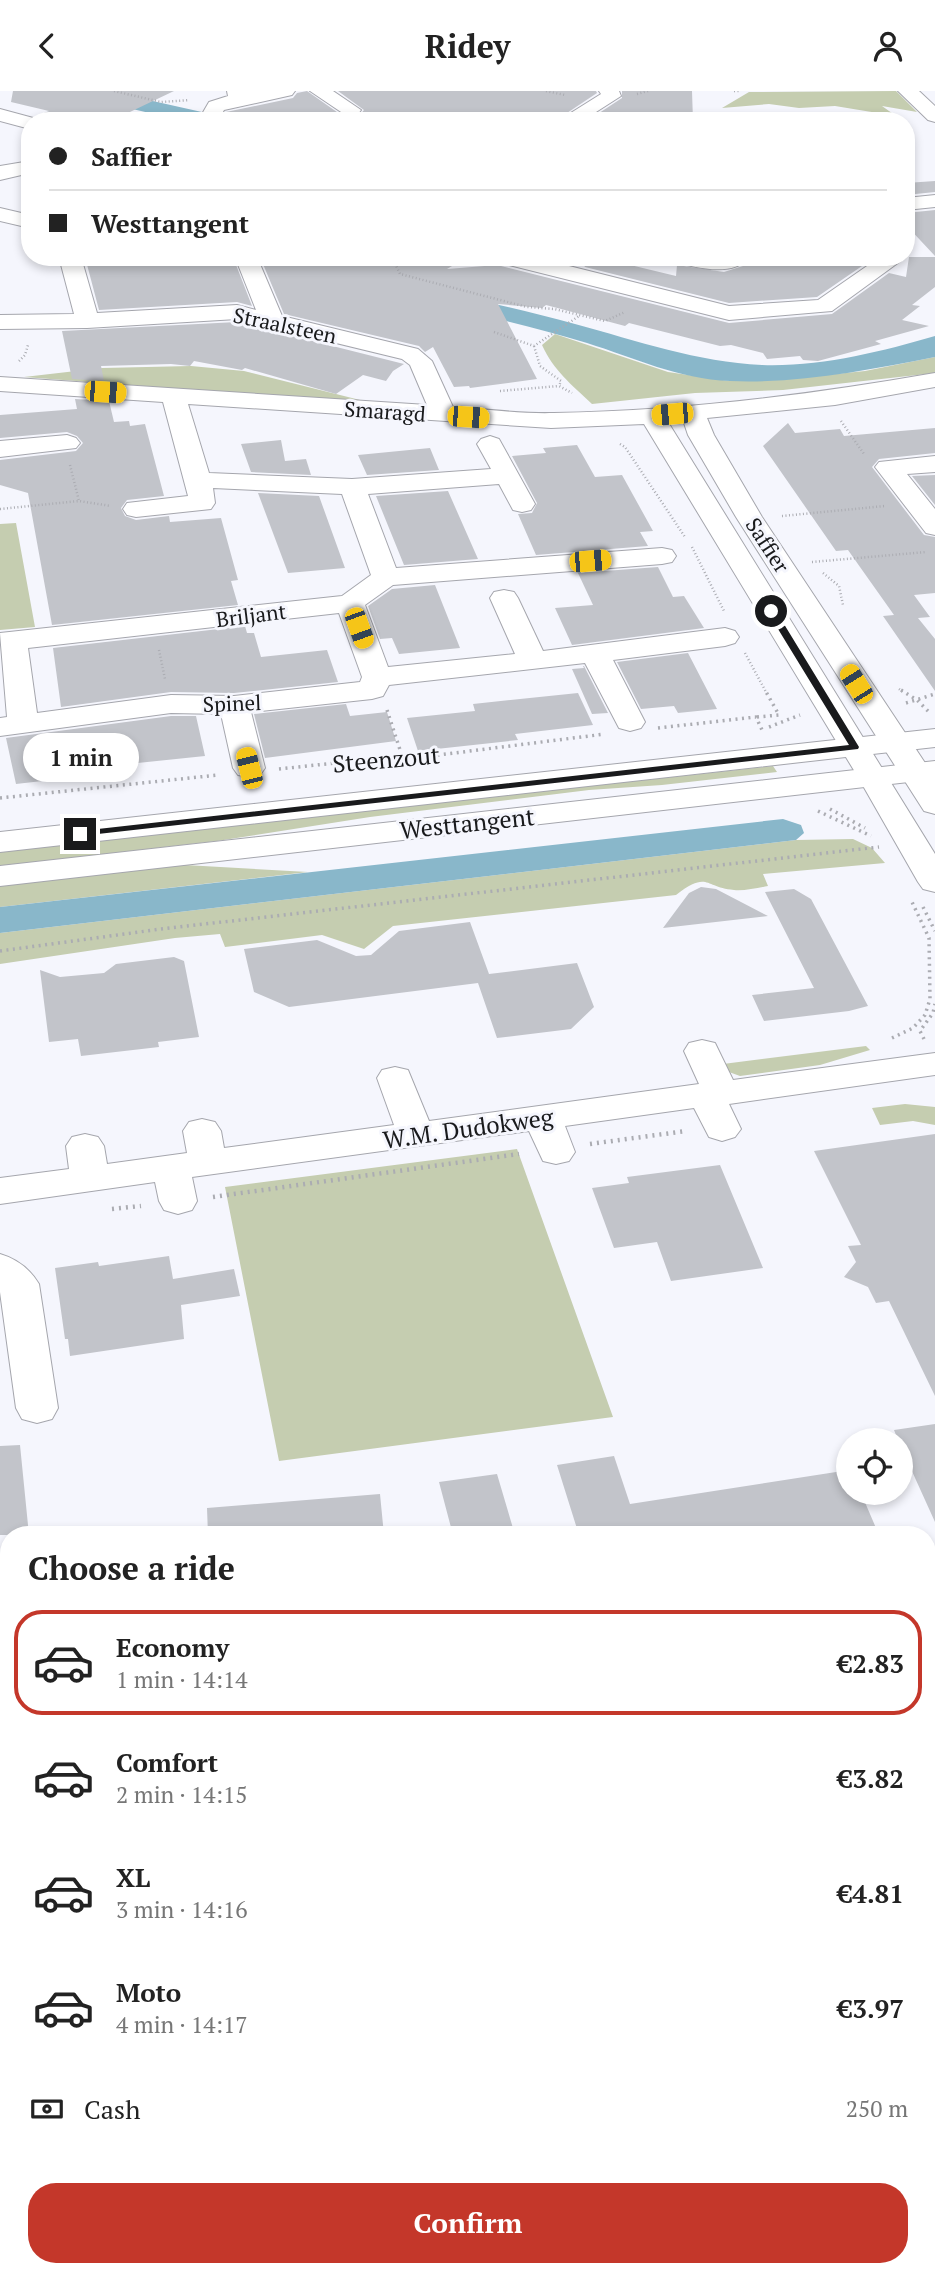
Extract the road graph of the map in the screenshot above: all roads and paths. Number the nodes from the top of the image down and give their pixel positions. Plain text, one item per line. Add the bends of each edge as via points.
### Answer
1 (114, 91) edge
2 (285, 91) edge
3 (609, 91) edge
4 (734, 91) edge
5 (739, 91) edge
6 (908, 91) edge
7 (324, 93) edge
8 (238, 94) edge
9 (352, 101) edge
10 (214, 112) edge
11 (259, 112) edge
12 (583, 112) edge
13 (933, 113) edge
14 (16, 120) edge
15 (0, 129) edge
16 (21, 168) edge
17 (0, 174) edge
18 (935, 201) edge
19 (915, 203) edge
20 (73, 266) edge
21 (250, 266) edge
22 (396, 266) edge
23 (556, 266) edge
24 (882, 266) edge
25 (655, 295) junction
26 (580, 316) junction
27 (272, 320) junction
28 (87, 321) junction
29 (0, 322) edge
30 (494, 332) dead end
31 (534, 346) junction
32 (934, 382) edge
33 (0, 384) edge
34 (174, 397) junction
35 (580, 397) dead end
36 (692, 412) junction
37 (444, 415) junction
38 (652, 416) junction
39 (837, 416) dead end
40 (66, 443) dead end
41 (490, 444) dead end
42 (0, 449) edge
43 (935, 464) edge
44 (888, 467) junction
45 (508, 476) junction
46 (198, 480) junction
47 (352, 487) junction
48 (912, 498) junction
49 (522, 504) dead end
50 (0, 509) edge
51 (136, 509) joint
52 (778, 516) dead end
53 (935, 527) edge
54 (934, 551) edge
55 (662, 555) dead end
56 (782, 566) junction
57 (386, 577) junction
58 (504, 598) dead end
59 (350, 603) junction
60 (154, 627) junction
61 (725, 637) dead end
62 (7, 642) edge
63 (594, 652) junction
64 (533, 661) junction
65 (375, 684) junction
66 (171, 704) junction
67 (233, 705) junction
68 (779, 715) dead end
69 (793, 716) dead end
70 (777, 723) dead end
71 (11, 726) edge
72 (630, 728) junction
73 (935, 739) edge
74 (898, 743) junction
75 (777, 747) junction
76 (855, 747) junction
77 (403, 759) junction
78 (249, 771) junction
79 (926, 771) edge
80 (874, 777) junction
81 (804, 785) junction
82 (0, 798) edge
83 (935, 804) edge
84 (883, 838) dead end
85 (0, 842) edge
86 (880, 846) junction
87 (885, 855) dead end
88 (0, 876) edge
89 (920, 891) edge
90 (935, 931) edge
91 (0, 951) edge
92 (927, 1009) junction
93 (934, 1009) edge
94 (879, 1041) dead end
95 (702, 1051) dead end
96 (932, 1055) edge
97 (396, 1078) dead end
98 (718, 1111) junction
99 (416, 1135) junction
100 (551, 1140) junction
101 (95, 1178) junction
102 (175, 1184) junction
103 (0, 1191) edge
104 (0, 1268) edge
105 (37, 1408) dead end

1 - 8 path via 160,102
2 - 8 street
3 - 12 street via 611,96
4 - 5 path
6 - 13 street
7 - 9 street
8 - 10 street
8 - 11 street
14 - 15 street
16 - 17 street
18 - 19 street
20 - 28 street
21 - 27 street
22 - 26 path via 400,274
23 - 25 street
24 - 25 street via 824,306 729,313
25 - 26 path via 605,321
26 - 31 path
27 - 28 street, Straalsteen via 237,312
27 - 37 street, Straalsteen via 410,354 420,361
28 - 29 street, Straalsteen
30 - 31 path
31 - 35 path via 540,366 561,381 559,387
32 - 36 street, Smaragd via 835,398
33 - 34 street, Smaragd
34 - 37 street, Smaragd
34 - 46 street
36 - 38 street, Smaragd
36 - 56 street, Saffier via 704,441
37 - 38 street, Smaragd via 551,421
38 - 76 street, Saffier
39 - 44 path via 871,464
40 - 42 street
41 - 45 street
43 - 44 street
44 - 48 street
45 - 47 street
45 - 49 street
46 - 47 street
46 - 51 street via 202,503
47 - 57 street
48 - 52 path via 887,501 891,506
48 - 53 street
50 - 51 path via 79,501
54 - 56 path
55 - 57 street
56 - 74 street, Saffier
57 - 59 street, Briljant
58 - 64 street
59 - 60 street, Briljant
59 - 65 street
60 - 62 street, Briljant
60 - 66 path
61 - 63 street, Spinel
62 - 71 street, Briljant
63 - 64 street, Spinel
63 - 72 street
64 - 65 street, Spinel
65 - 67 street, Spinel
65 - 77 path
66 - 67 street, Spinel
66 - 71 street, Spinel
67 - 78 street
68 - 69 path
70 - 75 path
72 - 75 path, Steenzout via 757,717
72 - 77 path, Steenzout
73 - 74 street, Westtangent
74 - 76 street, Westtangent
74 - 79 street, Saffier
75 - 76 street, Westtangent
75 - 85 street, Westtangent
76 - 80 street, Saffier
77 - 78 path, Steenzout
78 - 82 path, Steenzout
79 - 80 street, Westtangent
79 - 83 street, Saffier
80 - 81 street, Westtangent
80 - 89 street, Saffier
81 - 84 path via 823,806
81 - 86 path via 810,807 875,838
81 - 88 street, Westtangent
86 - 87 path
86 - 91 path
89 - 90 path
89 - 92 path via 929,938
92 - 93 path
92 - 94 path via 913,1028
93 - 96 path via 920,1031
95 - 98 street
96 - 98 street, W.M. Dudokweg via 772,1102
97 - 99 street
98 - 100 street, W.M. Dudokweg
98 - 100 path
99 - 100 street, W.M. Dudokweg
99 - 102 street, W.M. Dudokweg via 205,1147
100 - 102 path
101 - 102 street, W.M. Dudokweg
101 - 102 path
101 - 103 street, W.M. Dudokweg
104 - 105 street via 19,1284

